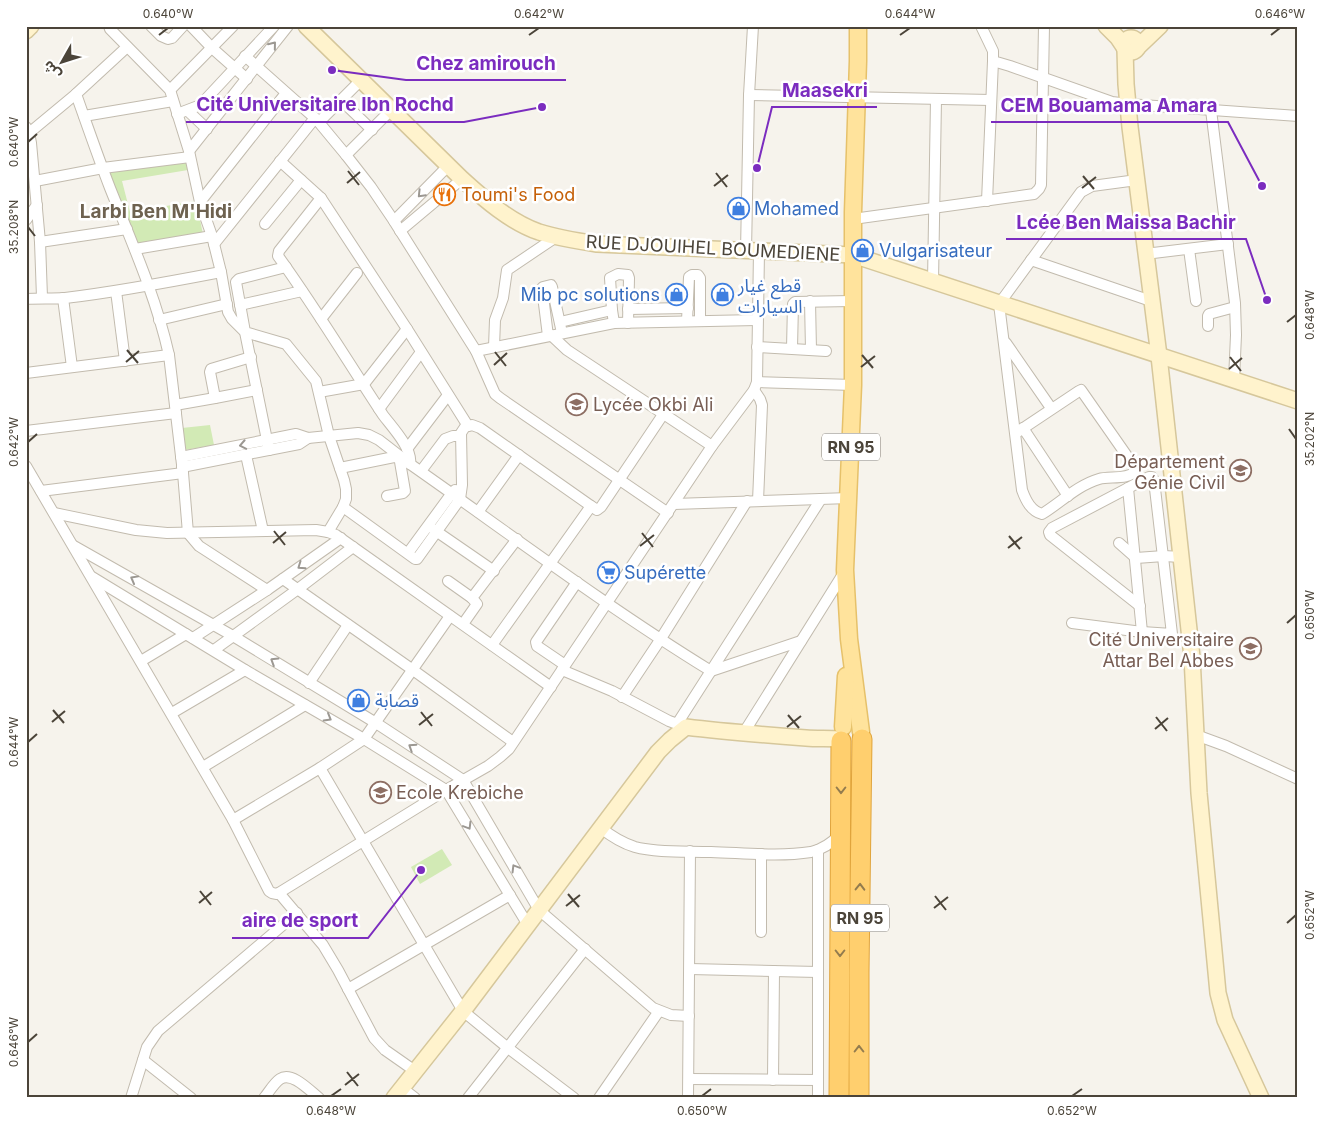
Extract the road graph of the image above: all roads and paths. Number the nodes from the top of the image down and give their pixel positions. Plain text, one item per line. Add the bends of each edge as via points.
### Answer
1 (31, 26) edge
2 (109, 26) edge
3 (151, 26) edge
4 (183, 26) edge
5 (191, 26) edge
6 (233, 26) edge
7 (274, 26) edge
8 (288, 26) edge
9 (306, 26) edge
10 (753, 26) edge
11 (858, 26) edge
12 (981, 26) edge
13 (1044, 26) edge
14 (1106, 26) edge
15 (1113, 26) edge
16 (1159, 26) edge
17 (26, 29) edge
18 (1131, 45) junction
19 (127, 47) junction
20 (212, 48) junction
21 (245, 56) junction
22 (993, 61) junction
23 (235, 67) junction
24 (257, 67) junction
25 (1043, 77) junction
26 (247, 79) junction
27 (361, 80) junction
28 (170, 90) junction
29 (286, 93) junction
30 (76, 94) junction
31 (749, 95) junction
32 (857, 98) junction
33 (936, 99) junction
34 (341, 100) junction
35 (991, 100) junction
36 (173, 101) junction
37 (1128, 104) junction
38 (188, 110) junction
39 (391, 110) junction
40 (1211, 110) junction
41 (177, 114) junction
42 (84, 116) junction
43 (1298, 116) edge
44 (317, 120) junction
45 (207, 129) junction
46 (28, 130) edge
47 (372, 130) junction
48 (189, 154) junction
49 (346, 155) junction
50 (280, 161) junction
51 (448, 166) junction
52 (103, 168) junction
53 (462, 179) junction
54 (301, 180) junction
55 (1137, 180) junction
56 (35, 181) junction
57 (320, 198) junction
58 (987, 201) junction
59 (200, 202) junction
60 (37, 205) junction
61 (934, 208) junction
62 (853, 219) junction
63 (26, 220) edge
64 (394, 221) junction
65 (265, 224) dead end
66 (127, 229) junction
67 (400, 231) junction
68 (556, 237) junction
69 (213, 240) junction
70 (40, 242) junction
71 (1228, 244) junction
72 (135, 249) junction
73 (1189, 249) junction
74 (752, 251) junction
75 (1145, 254) junction
76 (852, 255) junction
77 (1031, 260) junction
78 (286, 267) junction
79 (221, 272) junction
80 (357, 273) dead end
81 (932, 282) junction
82 (149, 286) junction
83 (116, 291) junction
84 (302, 291) junction
85 (26, 298) edge
86 (42, 298) junction
87 (63, 298) junction
88 (810, 301) junction
89 (852, 301) junction
90 (1196, 301) dead end
91 (1151, 302) junction
92 (227, 304) junction
93 (999, 304) junction
94 (240, 305) junction
95 (1235, 307) junction
96 (688, 308) junction
97 (628, 309) junction
98 (612, 310) junction
99 (321, 319) junction
100 (159, 320) junction
101 (757, 320) junction
102 (688, 321) junction
103 (700, 321) junction
104 (560, 322) junction
105 (628, 322) junction
106 (614, 323) junction
107 (1208, 326) dead end
108 (407, 329) junction
109 (245, 332) junction
110 (554, 335) junction
111 (1004, 340) junction
112 (494, 347) junction
113 (757, 347) junction
114 (792, 348) junction
115 (811, 350) junction
116 (476, 351) junction
117 (826, 351) dead end
118 (421, 352) junction
119 (169, 355) junction
120 (1159, 356) junction
121 (251, 358) junction
122 (125, 361) junction
123 (72, 367) junction
124 (26, 373) edge
125 (1234, 380) junction
126 (364, 384) junction
127 (853, 385) junction
128 (755, 386) junction
129 (257, 390) junction
130 (320, 392) junction
131 (448, 395) junction
132 (215, 398) junction
133 (1298, 401) edge
134 (379, 408) junction
135 (1051, 408) junction
136 (175, 409) junction
137 (664, 414) junction
138 (468, 426) junction
139 (1019, 430) junction
140 (26, 431) edge
141 (329, 436) junction
142 (461, 436) junction
143 (268, 445) junction
144 (712, 446) junction
145 (403, 452) junction
146 (222, 454) junction
147 (246, 454) junction
148 (519, 455) junction
149 (26, 466) edge
150 (182, 466) junction
151 (340, 468) junction
152 (421, 471) junction
153 (619, 480) junction
154 (1128, 488) junction
155 (41, 491) junction
156 (387, 496) dead end
157 (456, 496) junction
158 (1068, 496) junction
159 (849, 498) junction
160 (822, 499) junction
161 (752, 501) junction
162 (674, 504) junction
163 (591, 506) junction
164 (343, 507) junction
165 (478, 512) junction
166 (54, 513) junction
167 (668, 513) junction
168 (433, 528) junction
169 (263, 531) junction
170 (328, 532) junction
171 (188, 533) junction
172 (341, 538) junction
173 (517, 539) junction
174 (1119, 543) dead end
175 (73, 545) junction
176 (353, 547) junction
177 (1164, 556) junction
178 (1180, 557) junction
179 (1136, 558) junction
180 (550, 563) junction
181 (845, 570) junction
182 (494, 571) junction
183 (91, 577) junction
184 (283, 579) junction
185 (448, 581) dead end
186 (576, 582) junction
187 (298, 589) junction
188 (267, 590) junction
189 (472, 598) junction
190 (607, 603) junction
191 (1140, 606) junction
192 (450, 616) junction
193 (1072, 623) dead end
194 (214, 624) junction
195 (463, 624) junction
196 (348, 625) junction
197 (1142, 632) junction
198 (190, 636) junction
199 (233, 636) junction
200 (849, 639) junction
201 (660, 640) junction
202 (801, 641) junction
203 (492, 645) junction
204 (214, 650) junction
205 (141, 661) junction
206 (564, 668) junction
207 (245, 670) junction
208 (413, 670) junction
209 (711, 671) junction
210 (309, 683) junction
211 (551, 687) junction
212 (622, 697) junction
213 (305, 705) junction
214 (172, 713) junction
215 (376, 723) junction
216 (682, 726) junction
217 (743, 734) junction
218 (838, 735) junction
219 (861, 735) junction
220 (1196, 735) junction
221 (364, 739) junction
222 (513, 742) junction
223 (203, 766) junction
224 (320, 768) junction
225 (1298, 779) edge
226 (463, 780) junction
227 (446, 790) junction
228 (234, 820) junction
229 (601, 828) junction
230 (841, 833) junction
231 (363, 841) junction
232 (818, 850) junction
233 (690, 852) junction
234 (761, 854) junction
235 (279, 893) junction
236 (510, 895) junction
237 (540, 910) junction
238 (297, 913) junction
239 (528, 925) junction
240 (761, 932) dead end
241 (424, 944) junction
242 (584, 949) junction
243 (690, 969) junction
244 (774, 971) junction
245 (818, 972) junction
246 (348, 989) junction
247 (463, 1011) junction
248 (659, 1011) junction
249 (689, 1016) junction
250 (508, 1048) junction
251 (143, 1060) junction
252 (415, 1071) junction
253 (688, 1079) junction
254 (773, 1080) junction
255 (818, 1080) junction
256 (398, 1093) edge
257 (131, 1098) edge
258 (191, 1098) edge
259 (264, 1098) edge
260 (319, 1098) edge
261 (415, 1098) edge
262 (468, 1098) edge
263 (574, 1098) edge
264 (599, 1098) edge
265 (688, 1098) edge
266 (818, 1098) edge
267 (839, 1098) edge
268 (859, 1098) edge
269 (1261, 1098) edge

1 - 17 main road
2 - 19 street
3 - 4 street via 168,39
5 - 20 street
6 - 20 street
7 - 21 street
24 -> 8 street
9 - 27 main road, RUE DJOUIHEL BOUMEDIENE
10 - 31 street
11 - 32 main road
12 - 22 street via 993,51
13 - 25 street
14 - 18 main road
15 - 18 main road
16 - 18 main road
18 - 37 main road via 1126,74
19 - 28 street
19 - 30 street
20 - 23 street
20 - 28 street
21 - 23 street
21 - 24 street
22 - 25 street
22 - 35 street
23 - 26 street
23 - 38 street via 205,100
24 - 26 street
24 - 29 street
25 - 37 street via 1112,102
25 - 58 street via 1041,185 1034,194
26 - 45 street
27 - 34 street
27 - 39 main road, RUE DJOUIHEL BOUMEDIENE
28 - 36 street
29 - 44 street
29 - 59 street
30 - 42 street
30 - 46 street
31 - 32 street
31 - 74 street
32 - 33 street
32 - 62 main road
33 - 35 street
33 - 61 street
34 - 44 street
34 - 47 street
35 - 58 street
36 - 41 street
36 - 42 street
37 - 40 street
37 - 55 main road
38 - 41 street
38 - 45 street
39 - 47 street
39 - 51 main road, RUE DJOUIHEL BOUMEDIENE
40 - 43 street
40 - 71 street
41 - 48 street
42 - 52 street
44 - 49 street
44 - 50 street
45 - 48 street
46 - 56 street
47 - 49 street
48 - 52 street
48 - 59 street
49 - 64 street
50 - 54 street
50 - 69 street
51 - 53 main road, RUE DJOUIHEL BOUMEDIENE
51 -> 64 street
52 - 56 street
52 - 66 street
53 - 67 street
53 - 68 main road, RUE DJOUIHEL BOUMEDIENE via 514,219
54 - 57 street
54 - 65 street
55 - 75 main road
55 - 77 street via 1086,188
56 - 60 street
57 - 78 street via 278,252
57 - 108 street
58 - 61 street
59 - 69 street
60 - 63 street
60 - 70 street
61 - 62 street
61 - 81 street
62 - 76 main road
64 - 67 street
66 - 70 street
66 - 72 street
67 - 116 street
68 - 74 main road, RUE DJOUIHEL BOUMEDIENE via 597,244
68 - 112 street via 507,270 503,298 495,320
69 - 72 street
69 - 79 street
70 - 86 street
71 - 73 street
71 - 95 street
72 - 82 street
73 - 75 street
73 - 90 street
74 - 76 main road, RUE DJOUIHEL BOUMEDIENE
74 - 101 street
75 - 91 main road
76 - 81 main road, RUE DJOUIHEL BOUMEDIENE
76 - 89 main road, RN 95
77 - 91 street
77 - 93 street
78 - 84 street
78 - 94 street via 238,279
79 - 82 street
79 - 92 street
80 - 99 street
81 - 93 main road, RUE DJOUIHEL BOUMEDIENE
82 - 83 street
82 - 100 street
83 - 87 street
83 - 122 street
84 - 94 street
84 - 99 street
85 - 86 street
86 - 87 street
87 - 123 street
88 - 89 street
88 - 114 street via 794,302
88 - 115 street
89 - 127 main road, RN 95
91 - 120 main road
92 - 100 street
92 - 109 street via 232,319
93 - 111 street
93 - 120 main road, RUE DJOUIHEL BOUMEDIENE
94 - 109 street
95 - 107 street via 1210,314
95 - 125 street
96 - 97 street
96 - 102 street
96 - 103 street via 689,277 698,276
97 - 98 street via 629,278 618,274 610,278
97 - 105 street
98 - 104 street
98 - 106 street
99 - 126 street
100 - 119 street
101 - 103 street
101 - 113 street
102 - 103 street
102 - 105 street
104 - 110 street
104 - 110 street via 552,286 543,287
105 - 106 street
106 - 110 street
108 - 118 street
108 - 126 street
109 - 121 street
109 - 130 street via 286,344 313,377
110 - 112 street
110 - 137 street via 567,350
111 - 135 street
111 - 139 street
112 - 116 street
113 - 114 street
113 - 128 street
114 - 115 street
115 - 117 street
116 - 153 street via 500,398
118 - 131 street
118 - 134 street
119 - 122 street
119 - 136 street
120 - 125 main road, RUE DJOUIHEL BOUMEDIENE
120 - 178 main road
121 - 129 street
121 - 132 street via 212,369
122 - 123 street
123 - 124 street
125 - 133 main road, RUE DJOUIHEL BOUMEDIENE
126 - 130 street
126 - 134 street
127 - 128 street
127 - 159 main road, RN 95
128 - 144 street
128 - 161 street via 762,405
129 - 132 street
129 - 143 street
130 - 141 street
131 - 138 street
131 - 145 street
132 - 136 street
134 - 145 street
135 - 139 street
135 - 158 street via 1082,391 1135,468 1132,475 1090,482
136 - 140 street
136 - 150 street
137 - 144 street
137 - 153 street
138 - 142 street
138 - 148 street via 480,428
139 - 158 street
139 - 158 street via 1022,490 1030,506 1042,514
141 - 143 street via 308,438 299,444
141 - 145 street via 369,435
141 - 151 street
142 - 152 street via 445,439
142 - 157 street via 462,485
143 -> 146 street
143 - 147 street
144 - 162 street
145 - 151 street
145 - 152 street via 410,464
145 - 156 street via 404,491
146 - 147 street
146 - 150 street
147 - 169 street
148 - 163 street
148 - 165 street
149 - 155 street
150 - 155 street
150 - 171 street
151 - 164 street via 346,489
152 - 157 street
153 - 163 street via 600,509
153 - 167 street
154 - 177 street via 1153,477
154 - 179 street
154 - 191 street via 1052,528 1049,534
155 - 166 street
157 - 165 street
157 - 168 street
159 - 160 street
159 - 181 main road, RN 95
160 - 161 street
160 - 209 street
161 - 162 street
161 - 201 street
162 - 167 street
163 - 180 street
164 - 168 street via 413,556
164 - 170 street
165 - 173 street
166 - 171 street via 136,530
166 - 175 street
167 - 190 street
168 - 182 street
169 - 170 street
169 - 171 street
170 - 172 street
171 - 188 street via 199,546
172 - 176 street
172 -> 184 street
173 - 180 street
173 - 182 street
174 - 179 street
175 - 183 street
194 -> 175 street
176 - 187 street
176 - 192 street
177 - 178 street
177 - 179 street
177 - 197 street via 1173,632
178 - 220 main road via 1192,657
179 - 191 street
180 - 186 street
180 - 203 street
181 - 200 main road, RN 95
181 - 202 street
182 - 189 street
183 - 198 street
183 - 205 street
184 - 187 street
184 - 188 street
185 - 189 street
186 - 190 street
186 - 206 street via 536,642
187 - 196 street
187 - 199 street
188 - 194 street
189 - 195 street via 477,604
190 - 201 street
190 - 206 street
191 - 197 street
192 - 195 street
192 - 208 street
193 - 197 street
194 - 198 street
194 - 199 street
195 - 203 street
196 - 208 street
196 - 210 street
198 - 204 street
198 - 205 street
199 - 204 street
210 -> 199 street
200 - 218 main road, RN 95
200 - 219 main road, RN 95
201 - 209 street
201 - 212 street
202 - 209 street
202 - 217 street
203 - 211 street
204 - 207 street
205 - 214 street
206 - 211 street
206 - 212 street
207 - 213 street
207 - 214 street
208 - 215 street
208 - 222 street
209 - 216 street
210 - 215 street
211 - 222 street
212 - 216 street
213 -> 221 street
213 - 223 street
214 - 223 street
215 - 221 street
226 -> 215 street
216 - 217 main road
216 - 229 main road via 658,752
217 - 218 main road via 809,739
218 - 219 main road via 844,744 851,747 858,744
218 -> 230 highway, RN 95
268 -> 219 highway, RN 95
220 - 225 street
220 - 269 main road via 1198,793 1218,993 1225,1020
221 - 224 street
221 - 227 street
222 - 226 street via 492,764
223 - 228 street
224 - 228 street
224 - 231 street
226 - 227 street
237 -> 226 street
227 - 231 street
227 -> 236 street
228 - 235 street via 269,891
229 - 233 street via 617,839 644,849
229 - 237 main road
230 - 232 street
230 -> 267 highway, RN 95
231 - 235 street
231 - 241 street
232 - 234 street
232 - 245 street
233 - 234 street
233 - 243 street
234 - 240 street
235 - 238 street
236 - 239 street
236 - 241 street
237 - 239 main road
237 - 242 street
238 - 246 street via 323,945
238 - 251 street via 158,1032 147,1047
239 - 247 main road
241 - 246 street
241 - 247 street
242 - 248 street
242 - 250 street
243 - 244 street
243 - 249 street
244 - 245 street
244 - 254 street
245 - 255 street
246 - 252 street via 378,1043
247 - 250 street
247 - 252 main road
248 - 249 street
248 - 264 street
249 - 253 street
250 - 262 street
250 - 263 street
251 - 257 street
251 - 258 street
252 - 256 main road
253 - 254 street
253 - 265 street
254 - 255 street
255 - 266 street
256 - 261 street
259 - 260 street via 280,1079 290,1077

